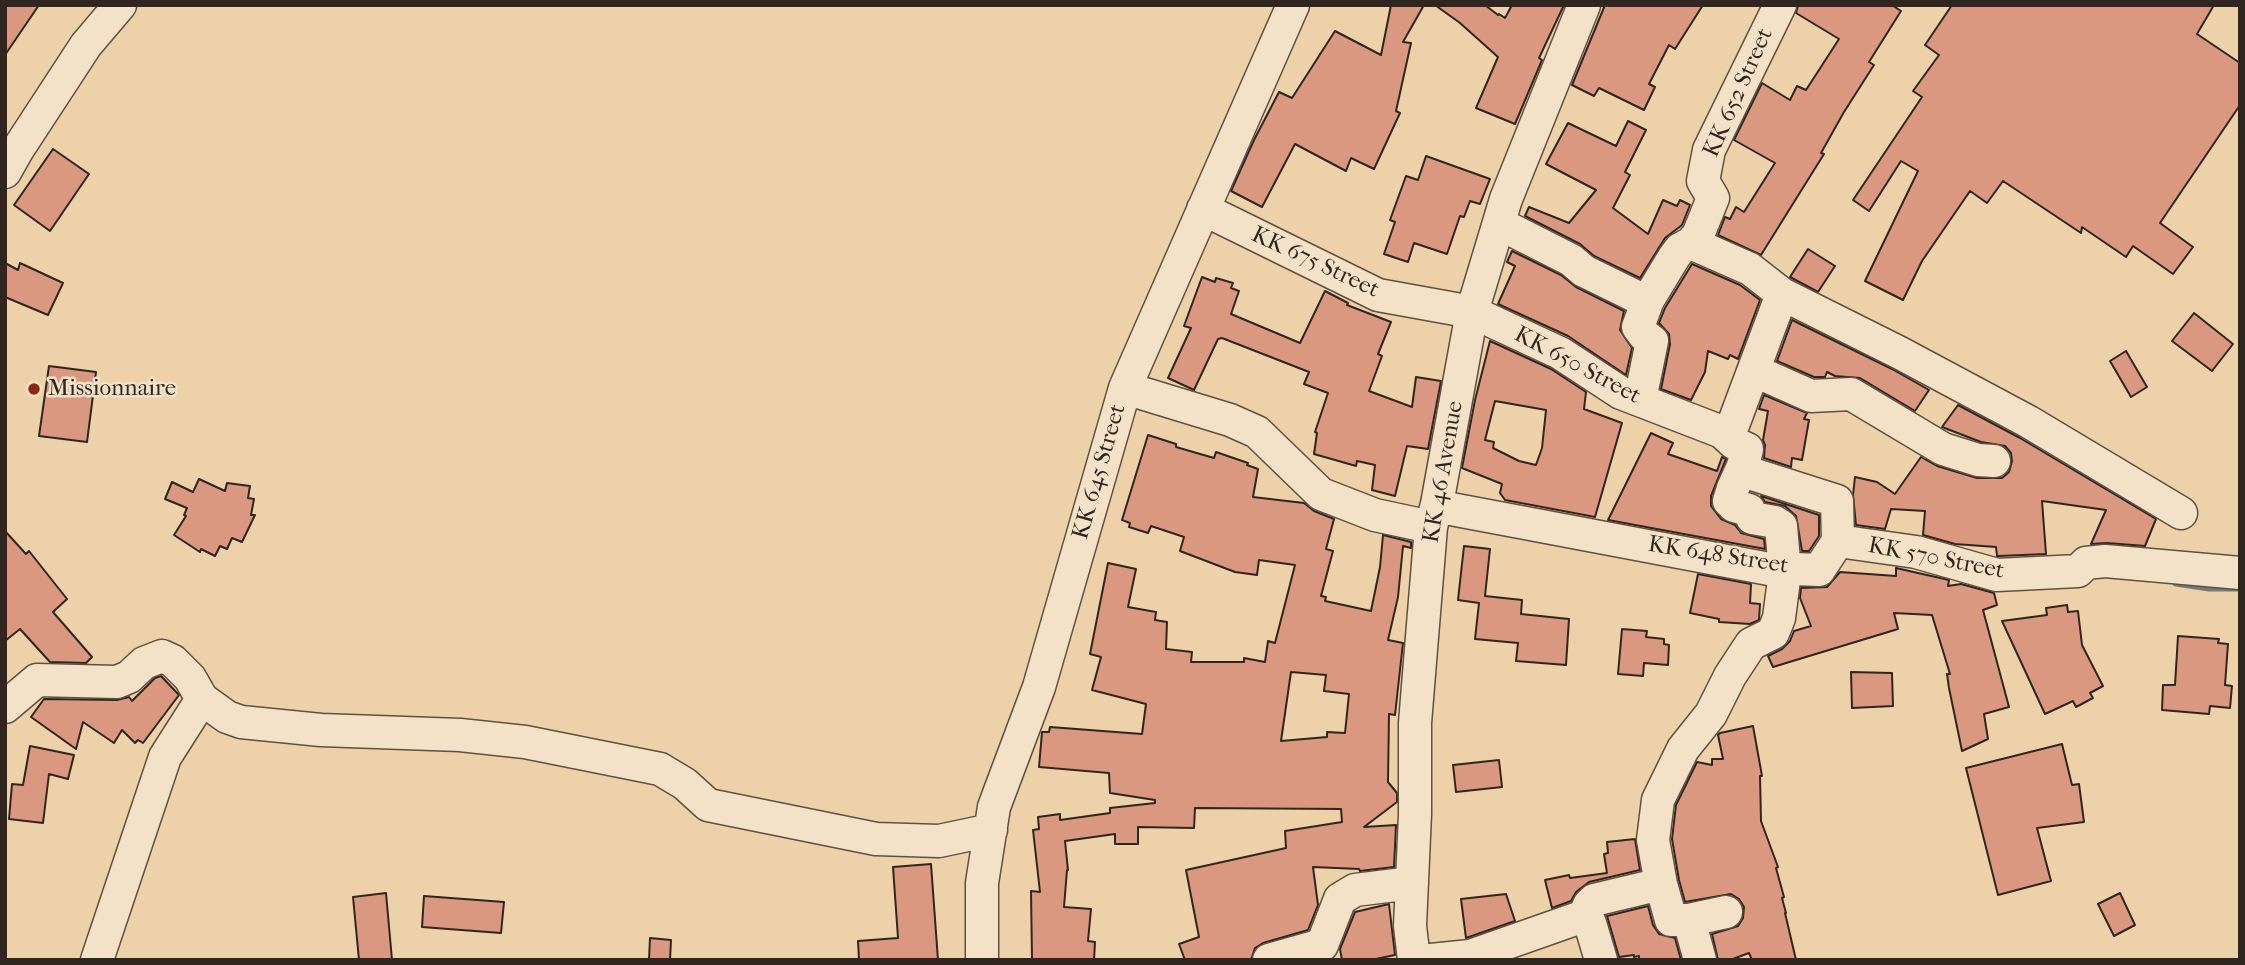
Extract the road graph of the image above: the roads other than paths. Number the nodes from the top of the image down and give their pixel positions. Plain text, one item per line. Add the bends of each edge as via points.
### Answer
1 (120, 5) edge
2 (1293, 5) edge
3 (1584, 5) edge
4 (1780, 5) edge
5 (5, 172) edge
6 (1203, 209) junction
7 (1500, 224) junction
8 (1691, 243) junction
9 (1782, 294) junction
10 (1648, 300) junction
11 (1472, 312) junction
12 (1755, 371) junction
13 (1125, 388) junction
14 (1640, 400) junction
15 (1722, 432) junction
16 (1994, 461) dead end
17 (1743, 466) junction
18 (2181, 513) dead end
19 (1434, 516) junction
20 (1838, 541) junction
21 (1785, 572) junction
22 (2240, 573) edge
23 (5, 679) edge
24 (37, 680) junction
25 (202, 699) junction
26 (5, 707) edge
27 (990, 830) junction
28 (1412, 883) junction
29 (1661, 884) junction
30 (1726, 912) dead end
31 (1584, 916) junction
32 (1689, 920) junction
33 (97, 960) edge
34 (982, 960) edge
35 (1269, 960) edge
36 (1414, 960) edge
37 (1431, 960) edge
38 (1601, 960) edge
39 (1700, 960) edge

1 - 5 street via 86,45
2 - 6 street, KK 645 Street
3 - 7 street, KK 46 Avenue
4 - 8 street, KK 652 Street via 1709,150 1703,181 1713,198
6 - 11 street, KK 675 Street via 1378,295
6 - 13 street, KK 645 Street
7 - 10 street
7 - 11 street, KK 46 Avenue
8 - 9 street via 1750,269
8 - 10 street, KK 652 Street via 1680,249
9 - 12 street
9 - 18 street via 2029,422
10 - 14 street, KK 652 Street via 1637,327 1652,341
11 - 14 street, KK 650 Street via 1560,353 1621,393
11 - 19 street, KK 46 Avenue
12 - 15 street via 1733,425
12 - 16 street via 1811,396 1851,394 1943,449
13 - 19 street, KK 648 Street via 1257,432 1321,494 1375,515
13 - 27 street, KK 645 Street via 1039,687 994,807
14 - 15 street, KK 650 Street
15 - 17 street via 1747,449
17 - 20 street via 1746,472 1837,501
17 - 21 street via 1729,501 1749,510 1752,518 1781,526
19 - 21 street, KK 648 Street via 1475,514
19 - 28 street, KK 46 Avenue via 1415,723
20 - 21 street, KK 648 Street via 1819,570
20 - 22 street, KK 570 Street via 1916,552 1997,575 2078,572 2086,564 2105,561
21 - 29 street via 1773,633 1751,644 1712,714 1683,749 1658,800 1653,840
23 - 24 street
24 - 25 street via 117,682 162,656 190,678
24 - 26 street
25 - 27 street via 241,722 526,742 660,769 708,805 876,839 939,841
25 - 33 street via 165,757
27 - 34 street, KK 645 Street via 982,883
28 - 35 street via 1355,890 1340,899 1321,945
28 - 36 street, KK 46 Avenue
29 - 31 street via 1594,900
29 - 32 street via 1671,920
30 - 32 street
31 - 37 street via 1470,956
31 - 38 street
32 - 39 street

